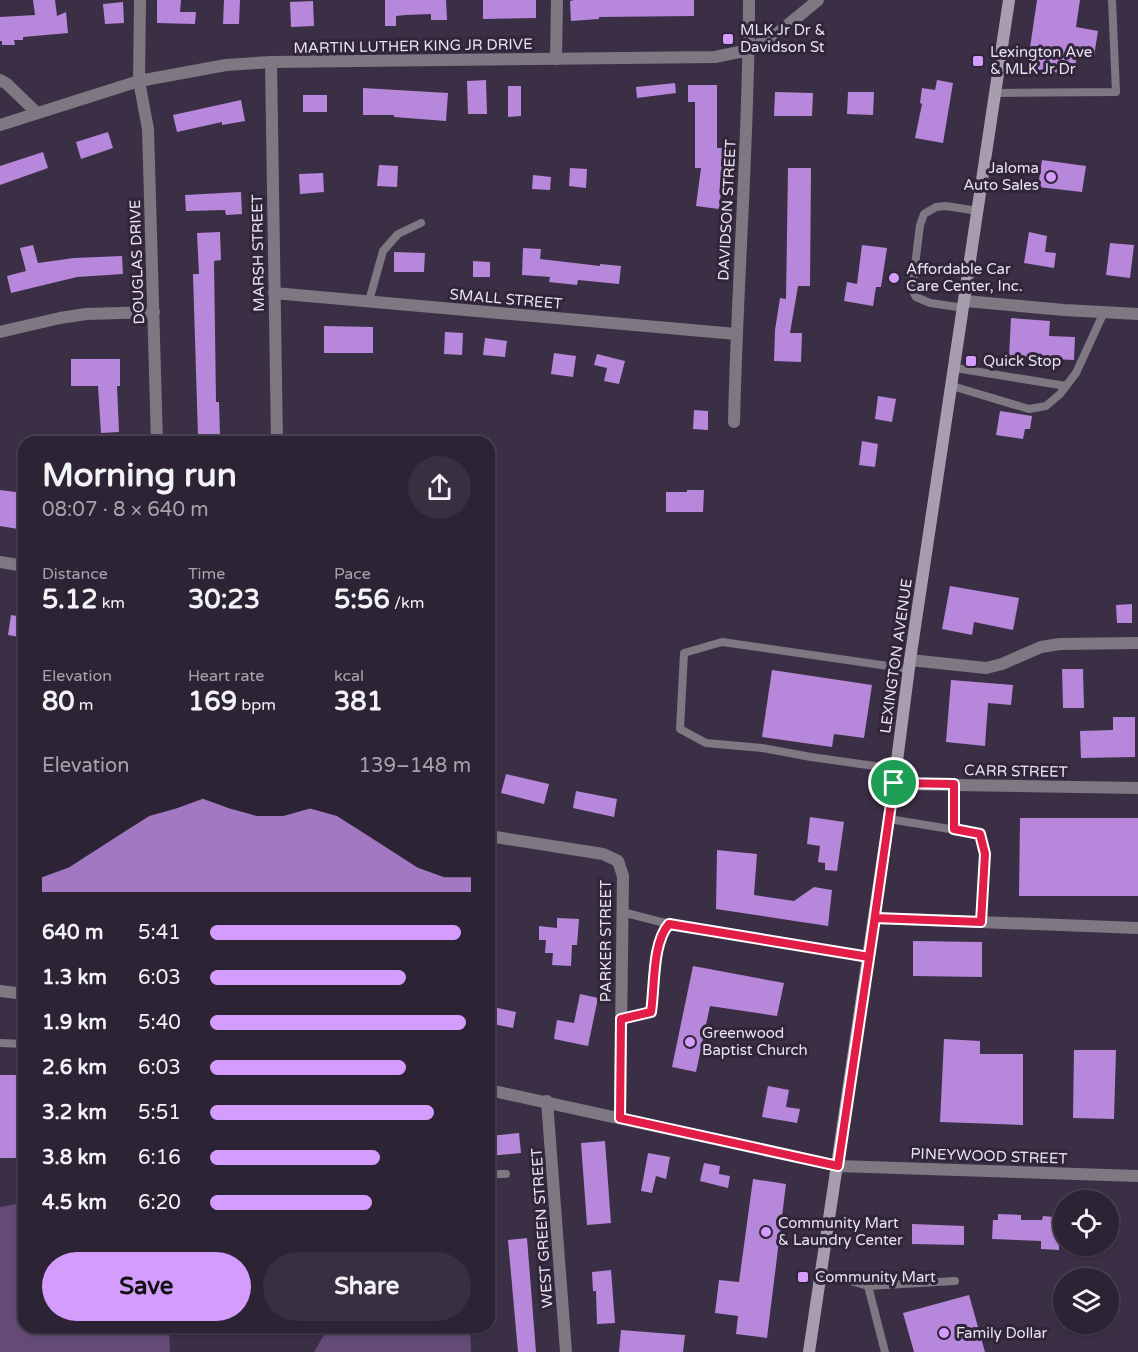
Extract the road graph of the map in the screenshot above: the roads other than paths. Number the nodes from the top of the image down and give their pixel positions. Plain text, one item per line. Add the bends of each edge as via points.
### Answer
1 (140, 0) edge
2 (557, 0) edge
3 (749, 0) edge
4 (818, 0) edge
5 (1010, 0) edge
6 (1113, 0) edge
7 (749, 50) junction
8 (556, 59) junction
9 (271, 62) junction
10 (0, 80) edge
11 (140, 81) junction
12 (996, 93) junction
13 (36, 112) junction
14 (0, 125) edge
15 (978, 211) junction
16 (421, 224) dead end
17 (274, 293) junction
18 (369, 301) junction
19 (964, 305) junction
20 (154, 312) junction
21 (1104, 312) junction
22 (1138, 314) edge
23 (0, 332) edge
24 (736, 334) junction
25 (955, 368) junction
26 (952, 386) junction
27 (1066, 386) junction
28 (734, 422) dead end
29 (157, 436) edge
30 (277, 436) edge
31 (0, 562) edge
32 (18, 565) edge
33 (1138, 643) edge
34 (909, 664) junction
35 (896, 769) junction
36 (894, 783) junction
37 (954, 784) junction
38 (1138, 788) edge
39 (889, 819) junction
40 (954, 829) junction
41 (495, 837) edge
42 (622, 912) junction
43 (875, 918) junction
44 (981, 922) junction
45 (669, 924) junction
46 (1138, 928) edge
47 (869, 957) junction
48 (0, 991) edge
49 (18, 993) edge
50 (621, 1019) junction
51 (0, 1043) edge
52 (18, 1044) edge
53 (495, 1091) edge
54 (547, 1101) junction
55 (620, 1118) junction
56 (838, 1166) junction
57 (495, 1174) edge
58 (506, 1174) dead end
59 (1138, 1176) edge
60 (822, 1273) junction
61 (955, 1281) dead end
62 (868, 1286) junction
63 (566, 1352) edge
64 (809, 1352) edge
65 (885, 1352) edge

1 - 11 street, DOUGLAS DRIVE
2 - 8 street
3 - 7 street, DAVIDSON STREET
4 - 7 street, MARTIN LUTHER KING JR DRIVE via 778,33
5 - 12 main road, LEXINGTON AVENUE
6 - 12 lane via 1116,92
7 - 8 street, MARTIN LUTHER KING JR DRIVE via 715,57
7 - 24 street, DAVIDSON STREET
8 - 9 street, MARTIN LUTHER KING JR DRIVE
9 - 11 street, MARTIN LUTHER KING JR DRIVE via 226,64
9 - 17 street, MARSH STREET
10 - 13 street
11 - 13 street, MARTIN LUTHER KING JR DRIVE
11 - 20 street, DOUGLAS DRIVE via 148,129
12 - 15 main road, LEXINGTON AVENUE
13 - 14 street, MARTIN LUTHER KING JR DRIVE
15 - 19 main road, LEXINGTON AVENUE
15 - 19 lane via 936,207 924,214 920,225 912,290 916,297 930,303
16 - 18 lane via 399,234 382,251
17 - 18 street, SMALL STREET
17 - 30 street, MARSH STREET
18 - 24 street, SMALL STREET
19 - 21 street
19 - 25 main road, LEXINGTON AVENUE
20 - 23 street via 86,314
20 - 29 street, DOUGLAS DRIVE
21 - 22 street
21 - 27 lane
24 - 28 street, DAVIDSON STREET
25 - 26 main road, LEXINGTON AVENUE
25 - 27 lane
26 - 27 lane via 1029,408 1046,406
26 - 34 main road, LEXINGTON AVENUE
31 - 32 street
33 - 34 street via 1041,647 986,668
34 - 35 main road, LEXINGTON AVENUE
34 - 35 lane via 722,642 684,652 680,729 706,743
35 - 36 main road, LEXINGTON AVENUE
36 - 37 street, CARR STREET
36 - 39 main road, LEXINGTON AVENUE
37 - 38 street, CARR STREET
37 - 40 lane
39 - 40 lane
39 - 43 main road, LEXINGTON AVENUE
40 - 44 lane via 980,834 985,854
41 - 42 street, PARKER STREET via 603,854 618,861 623,876
42 - 45 lane
42 - 50 street, PARKER STREET
43 - 44 street
43 - 47 main road, LEXINGTON AVENUE
44 - 46 street
45 - 47 lane
45 - 50 lane via 662,931 656,955 651,1012
47 - 56 main road, LEXINGTON AVENUE
48 - 49 street
50 - 55 street, PARKER STREET
51 - 52 lane
53 - 54 street, PINEYWOOD STREET
54 - 55 street, PINEYWOOD STREET
54 - 63 street, WEST GREEN STREET
55 - 56 street, PINEYWOOD STREET
56 - 59 street, PINEYWOOD STREET
56 - 60 main road, LEXINGTON AVENUE
57 - 58 lane
60 - 62 lane
60 - 64 main road, LEXINGTON AVENUE
61 - 62 lane
62 - 65 lane

